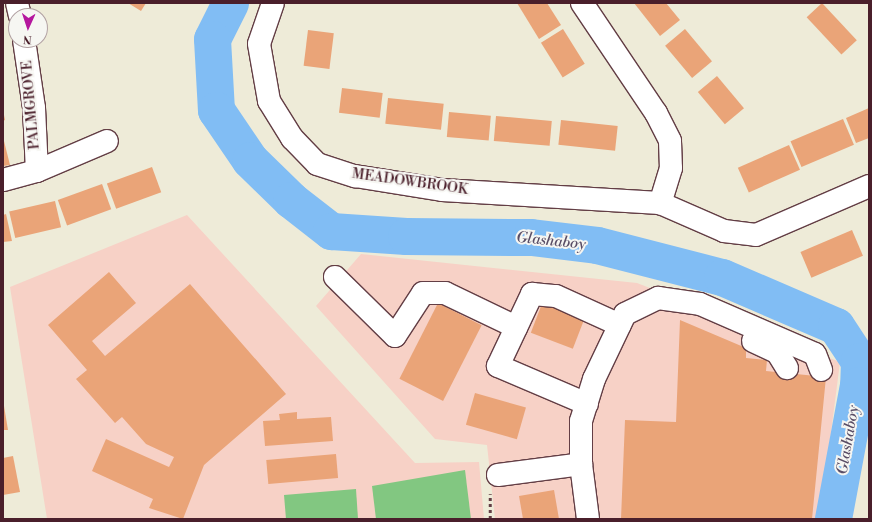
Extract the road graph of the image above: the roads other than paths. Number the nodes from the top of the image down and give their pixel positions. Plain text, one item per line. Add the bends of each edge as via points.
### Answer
1 (273, 3) edge
2 (582, 3) edge
3 (25, 48) edge
4 (107, 141) dead end
5 (37, 171) junction
6 (3, 180) edge
7 (869, 186) edge
8 (660, 203) junction
9 (335, 277) dead end
10 (622, 319) junction
11 (516, 327) junction
12 (788, 368) dead end
13 (821, 370) dead end
14 (587, 404) junction
15 (581, 464) junction
16 (498, 475) dead end
17 (588, 519) edge

1 - 8 street, MEADOWBROOK via 259,44 269,101 292,138 317,164 355,176 442,190
2 - 8 street via 656,113 670,141 670,168
3 - 5 street, PALMGROVE via 34,108
4 - 5 street
5 - 6 street
7 - 8 street, MEADOWBROOK via 756,235 724,231
9 - 11 street via 396,336 423,293 445,294
10 - 11 street via 556,296 532,294
10 - 12 street via 658,306 697,316 778,352
10 - 13 street via 658,298 700,304 815,354
10 - 14 street
11 - 14 street via 498,366
14 - 15 street via 581,421
15 - 16 street
15 - 17 street

